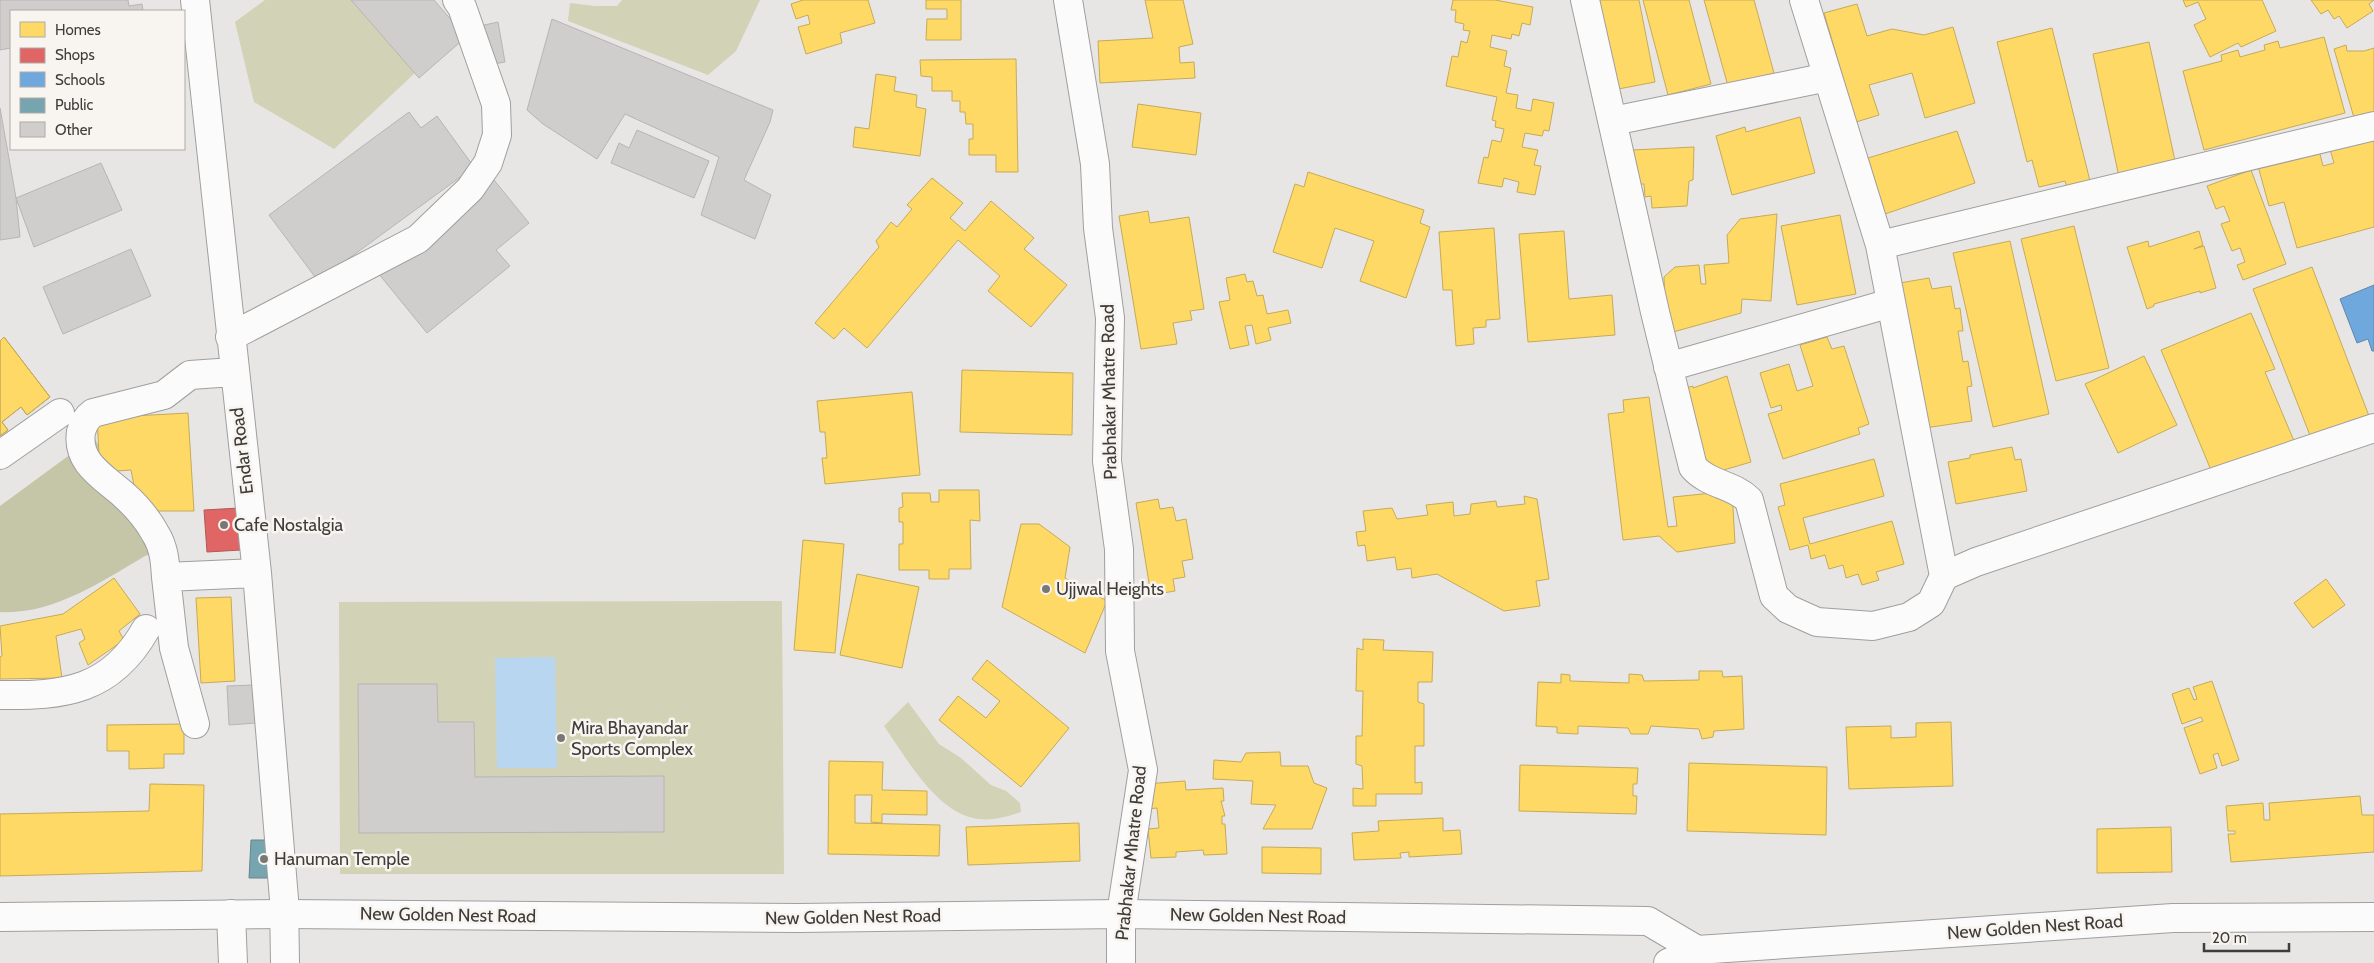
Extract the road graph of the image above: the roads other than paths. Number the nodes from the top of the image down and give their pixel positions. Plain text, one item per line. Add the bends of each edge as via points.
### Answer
1 (194, 0) edge
2 (457, 0) edge
3 (1068, 0) edge
4 (1586, 0) edge
5 (1804, 0) edge
6 (1828, 77) junction
7 (1613, 121) junction
8 (2374, 126) edge
9 (1880, 245) junction
10 (1891, 303) junction
11 (230, 337) junction
12 (1668, 366) junction
13 (233, 372) junction
14 (60, 413) dead end
15 (2374, 428) edge
16 (0, 455) edge
17 (257, 573) junction
18 (1944, 576) junction
19 (166, 577) junction
20 (146, 629) dead end
21 (0, 695) edge
22 (194, 724) dead end
23 (231, 914) junction
24 (284, 914) junction
25 (1121, 914) junction
26 (2374, 916) edge
27 (0, 917) edge
28 (1697, 950) junction
29 (1755, 954) edge
30 (234, 963) edge
31 (285, 963) edge
32 (1121, 963) edge
33 (1668, 963) edge

1 - 11 street, Endar Road
2 - 11 street via 496,104 496,135 488,163 470,188 418,239
3 - 25 street, Prabhakar Mhatre Road via 1096,164 1098,228 1110,318 1107,461 1119,549 1120,650 1143,770
4 - 7 street
5 - 6 street
6 - 7 street
6 - 9 street
7 - 12 street
8 - 9 street
9 - 10 street
10 - 12 street
10 - 18 street
11 - 13 street, Endar Road
12 - 18 street via 1693,468 1702,477 1741,492 1750,500 1774,596 1788,609 1817,622 1873,626 1909,617 1931,602
13 - 17 street, Endar Road
13 - 19 street via 190,375 164,395 92,413 82,426 83,455 94,471 133,504 155,532 164,551
14 - 16 street
15 - 18 street via 1976,562
17 - 19 street
17 - 24 street, Endar Road
19 - 22 street via 174,648
20 - 21 street via 138,644 116,667 93,683 72,691 43,695
23 - 24 street, New Golden Nest Road
23 - 27 street, New Golden Nest Road
23 - 30 street
24 - 25 street, New Golden Nest Road via 798,918
24 - 31 street, Endar Road
25 - 28 street, New Golden Nest Road via 1648,921
25 - 32 street, Prabhakar Mhatre Road
26 - 29 street, New Golden Nest Road via 2173,918
28 - 29 street, New Golden Nest Road
28 - 33 street, New Golden Nest Road

